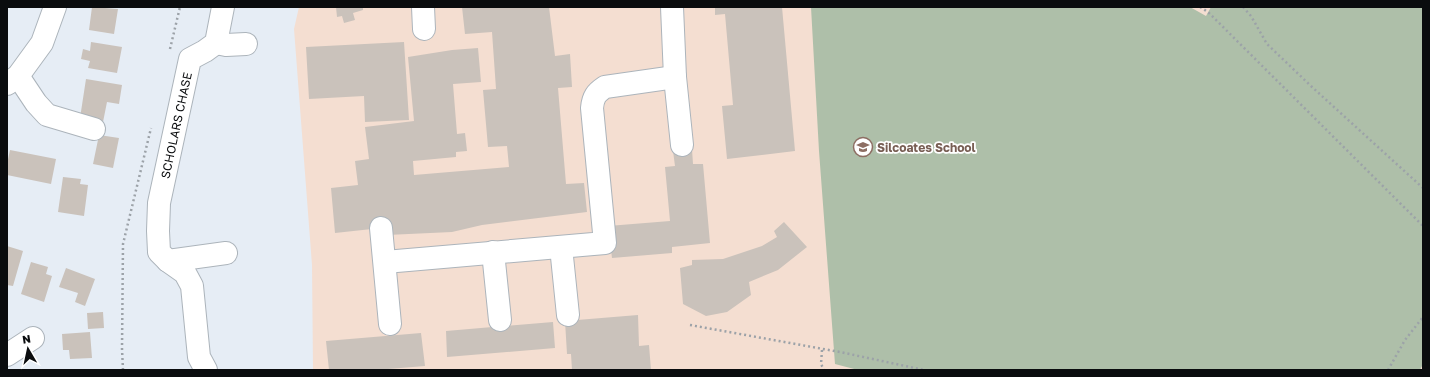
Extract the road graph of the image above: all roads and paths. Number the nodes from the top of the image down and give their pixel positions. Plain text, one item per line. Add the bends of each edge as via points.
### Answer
1 (55, 7) edge
2 (223, 7) edge
3 (423, 7) edge
4 (672, 7) edge
5 (1200, 7) edge
6 (1243, 7) edge
7 (424, 28) dead end
8 (216, 44) junction
9 (246, 44) dead end
10 (675, 77) junction
11 (12, 80) edge
12 (94, 129) dead end
13 (682, 145) dead end
14 (1423, 188) edge
15 (1423, 226) edge
16 (382, 228) dead end
17 (561, 247) junction
18 (493, 252) junction
19 (226, 253) dead end
20 (159, 259) junction
21 (385, 262) junction
22 (568, 315) dead end
23 (1423, 317) edge
24 (500, 320) dead end
25 (390, 324) dead end
26 (690, 325) dead end
27 (822, 350) junction
28 (206, 370) edge
29 (824, 370) edge
30 (924, 370) edge
31 (1388, 370) edge

1 - 11 street via 42,43
2 - 8 street
3 - 7 street
4 - 10 street
5 - 15 path via 1208,12
6 - 14 path via 1267,44
8 - 9 street
8 - 20 street, SCHOLARS CHASE via 190,59 159,203
10 - 13 street
10 - 17 street via 605,87 592,99 605,243
11 - 12 street via 47,115
16 - 21 street
17 - 18 street
17 - 22 street
18 - 21 street
18 - 24 street
19 - 20 street
20 - 28 street via 185,273 192,286 199,357
21 - 25 street
23 - 31 path via 1405,340
26 - 27 path
27 - 29 path via 821,364
27 - 30 path

